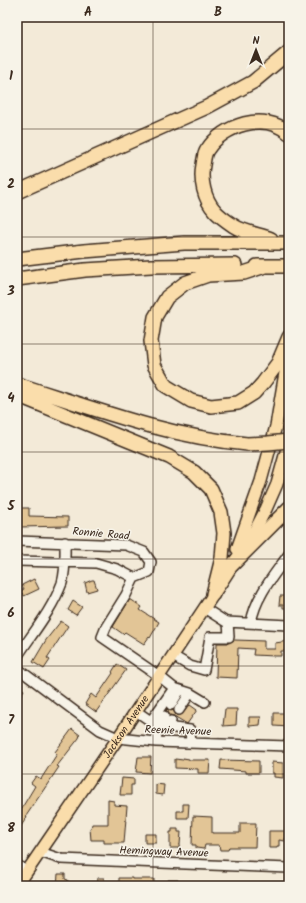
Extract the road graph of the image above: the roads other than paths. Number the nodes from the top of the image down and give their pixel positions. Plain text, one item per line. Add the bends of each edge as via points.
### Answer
1 (289, 52) edge
2 (289, 133) edge
3 (17, 192) edge
4 (287, 243) edge
5 (17, 259) edge
6 (265, 266) junction
7 (287, 266) edge
8 (17, 279) edge
9 (289, 337) edge
10 (289, 349) edge
11 (17, 384) edge
12 (17, 395) edge
13 (289, 441) edge
14 (289, 508) edge
15 (17, 541) edge
16 (65, 542) junction
17 (289, 554) edge
18 (17, 561) edge
19 (65, 562) junction
20 (232, 565) junction
21 (134, 578) junction
22 (213, 594) junction
23 (204, 608) junction
24 (228, 622) junction
25 (251, 623) junction
26 (289, 625) edge
27 (172, 656) junction
28 (17, 657) edge
29 (17, 668) edge
30 (159, 676) junction
31 (177, 689) junction
32 (190, 693) junction
33 (205, 702) dead end
34 (136, 711) junction
35 (162, 722) junction
36 (118, 738) junction
37 (156, 742) junction
38 (191, 743) junction
39 (289, 746) edge
40 (40, 852) junction
41 (17, 864) edge
42 (289, 868) edge
43 (26, 872) junction
44 (17, 886) edge

1 - 3 highway via 253,82 207,107
2 - 4 highway via 282,126 260,122 242,124 220,134 206,151 202,172 205,194 215,211 235,227
4 - 5 highway via 184,243
6 - 7 highway
6 - 8 highway via 151,266 85,270
6 - 9 highway via 244,272 208,275 185,284 167,297 155,318 151,340 154,365 166,386 190,401 212,406 238,403 263,384 278,363
10 - 20 main road, Jackson Avenue via 276,426 261,481
11 - 13 highway, bridge via 130,420 186,434 247,444
12 - 22 highway via 169,457 194,472 211,489 221,512 224,533 222,558
13 - 20 main road, Jackson Avenue via 277,484 266,509
14 - 20 highway
15 - 16 street, Ronnie Road
16 - 19 street
16 - 21 street, Ronnie Road via 126,545 144,552 151,562 149,572
17 - 25 street via 256,602
18 - 19 street
19 - 21 street via 96,563 117,569
19 - 28 street via 62,582 52,603
20 - 22 main road, Jackson Avenue
21 - 30 street via 102,637
22 - 23 main road, Jackson Avenue
23 - 24 street
23 - 27 main road, Jackson Avenue
24 - 25 street
24 - 27 street via 229,637 210,637 204,670
25 - 26 street
27 - 30 main road, Jackson Avenue
29 - 36 street, Reenie Avenue via 100,730
30 - 31 street
30 - 34 main road, Jackson Avenue
31 - 32 street
31 - 32 street via 175,707
31 - 35 street
32 - 33 street
34 - 35 street
34 - 36 main road, Jackson Avenue
35 - 37 street
35 - 38 street via 190,730
36 - 37 street, Reenie Avenue
36 - 40 main road, Jackson Avenue
37 - 38 street, Reenie Avenue
38 - 39 street, Reenie Avenue
40 - 42 street, Hemingway Avenue via 61,859
40 - 43 main road, Jackson Avenue
41 - 43 street
43 - 44 main road, Jackson Avenue

